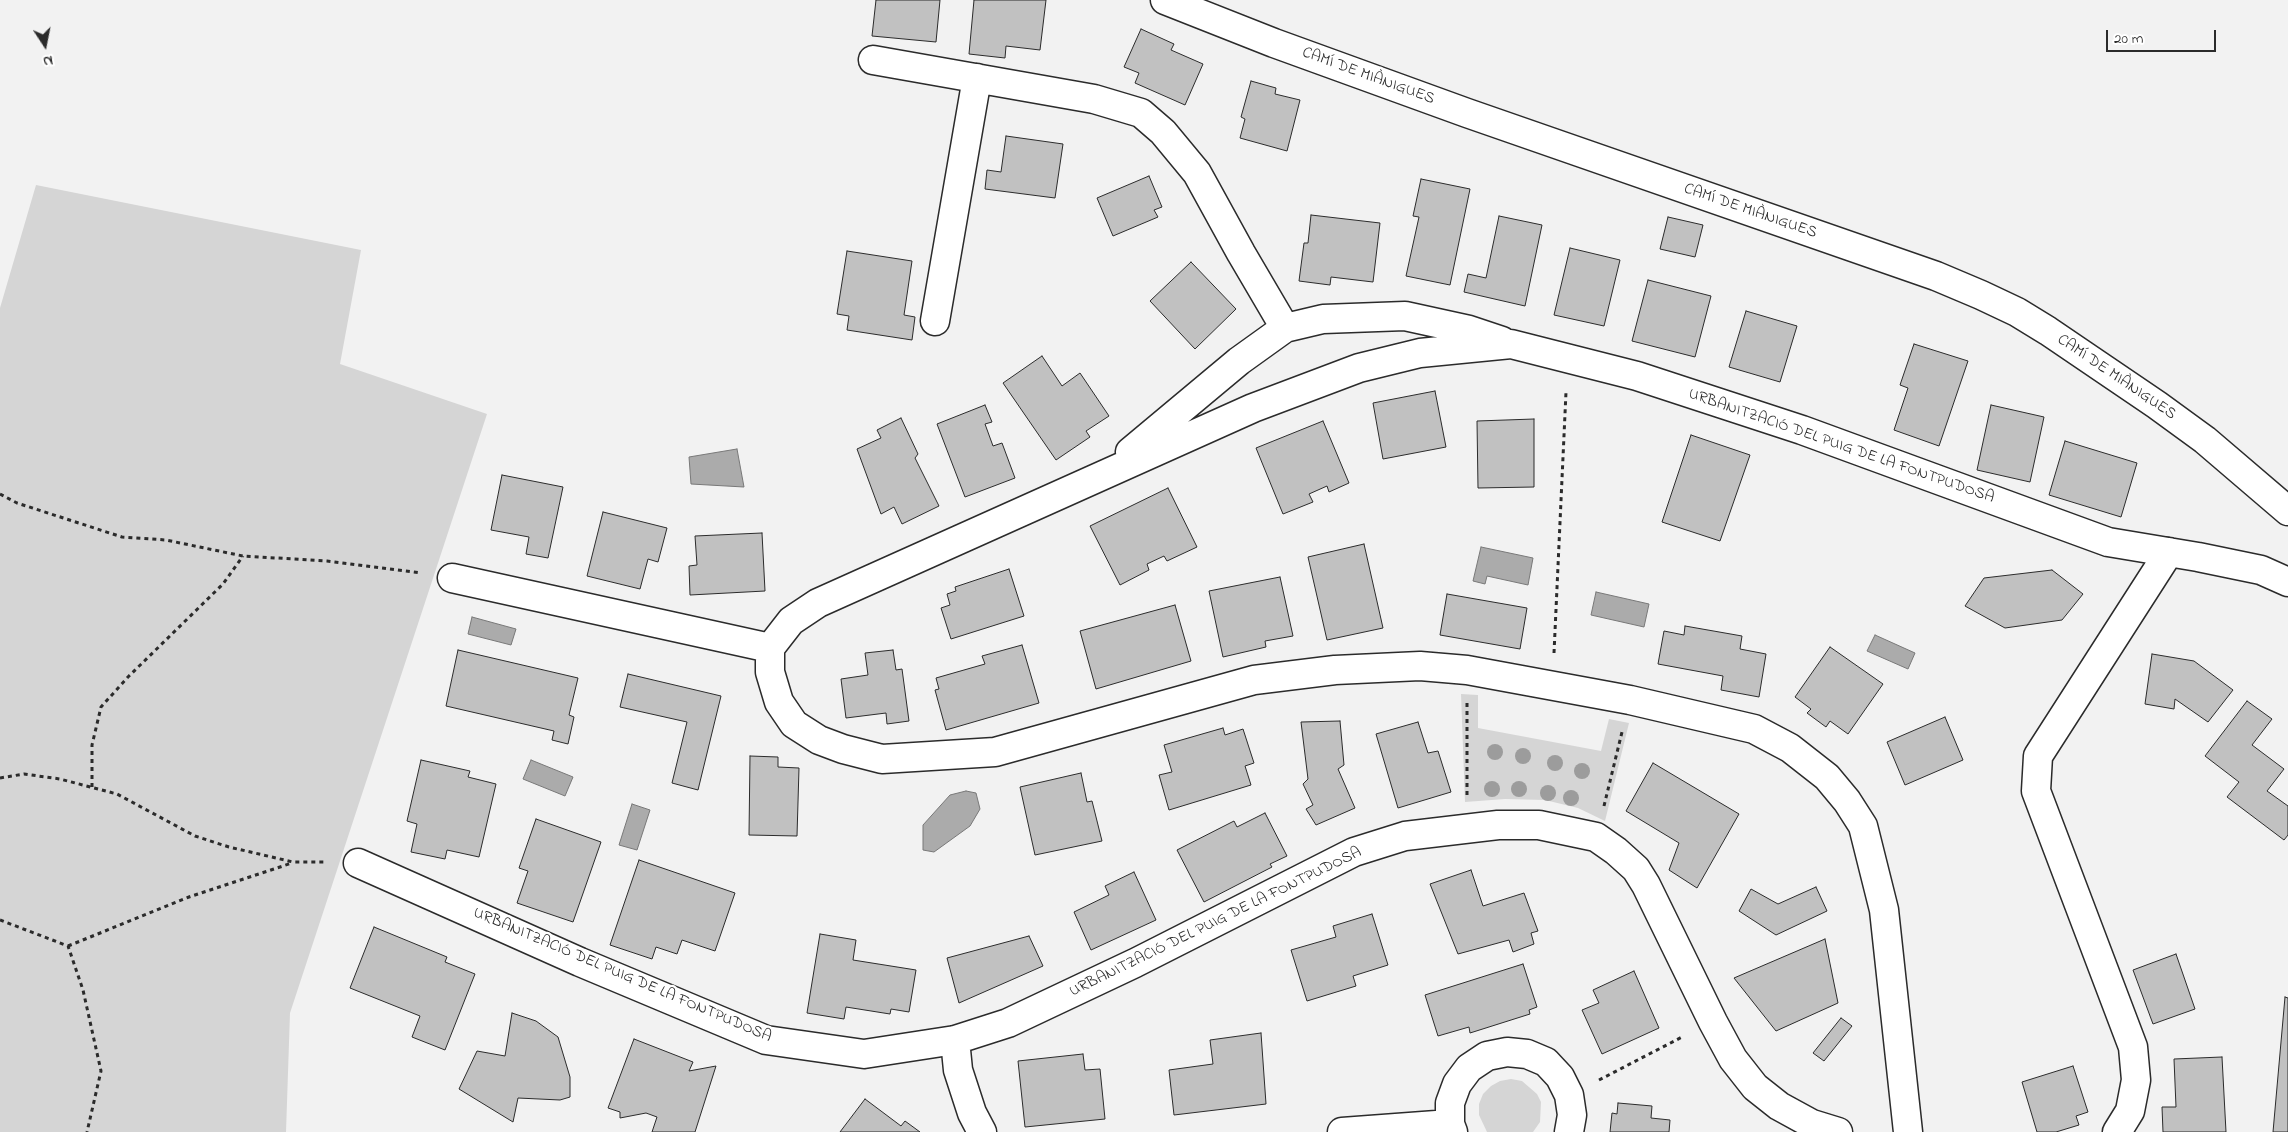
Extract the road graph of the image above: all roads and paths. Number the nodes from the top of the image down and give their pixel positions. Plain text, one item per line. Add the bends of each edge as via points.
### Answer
1 (1165, 0) edge
2 (873, 60) dead end
3 (977, 78) junction
4 (935, 321) dead end
5 (1285, 328) junction
6 (1511, 344) junction
7 (1567, 359) junction
8 (1105, 473) junction
9 (0, 494) edge
10 (2288, 511) edge
11 (2170, 552) junction
12 (243, 556) junction
13 (452, 578) joint
14 (2288, 582) edge
15 (770, 648) junction
16 (1467, 670) junction
17 (1553, 686) junction
18 (1630, 700) junction
19 (0, 778) edge
20 (92, 787) junction
21 (1467, 828) junction
22 (1596, 837) junction
23 (292, 862) junction
24 (358, 863) joint
25 (0, 920) edge
26 (68, 946) junction
27 (1713, 1022) junction
28 (955, 1040) junction
29 (1569, 1095) junction
30 (1452, 1128) edge
31 (87, 1132) edge
32 (982, 1132) edge
33 (1342, 1132) edge
34 (1568, 1132) edge
35 (1838, 1132) edge
36 (1908, 1132) edge
37 (2117, 1132) edge

1 - 10 street, CAMÍ DE MIÀNIGUES via 1458,110 1981,294 2048,331 2157,405 2205,440
2 - 3 street
3 - 4 street
3 - 5 street via 1094,99 1141,113 1163,132 1197,173
5 - 6 street, URBANITZACIÓ DEL PUIG DE LA FONTPUDOSA via 1323,319 1405,316 1469,330
5 - 8 street, URBANITZACIÓ DEL PUIG DE LA FONTPUDOSA via 1239,361
6 - 7 street, URBANITZACIÓ DEL PUIG DE LA FONTPUDOSA
6 - 8 street, URBANITZACIÓ DEL PUIG DE LA FONTPUDOSA via 1420,353 1359,368 1253,408
7 - 11 street, URBANITZACIÓ DEL PUIG DE LA FONTPUDOSA via 1637,376 1802,430 2108,542
7 - 17 path
8 - 15 street, URBANITZACIÓ DEL PUIG DE LA FONTPUDOSA via 818,603 791,620
9 - 12 path via 17,504 122,537 166,540
11 - 14 street, URBANITZACIÓ DEL PUIG DE LA FONTPUDOSA via 2261,570
11 - 37 street via 2038,756 2036,792 2133,1048 2136,1080 2130,1111
12 - 13 path via 327,562
12 - 20 path via 223,584 140,664 101,707 92,745
13 - 15 street
15 - 16 street via 770,672 779,702 794,724 819,740 882,759 995,752 1254,680 1335,670 1420,666
16 - 17 street
16 - 21 path
17 - 18 street
18 - 22 path
18 - 36 street via 1754,729 1790,748 1827,777 1847,801 1863,826 1884,910
19 - 20 path via 24,774
20 - 23 path via 117,794 195,836
21 - 22 street, URBANITZACIÓ DEL PUIG DE LA FONTPUDOSA via 1539,825
21 - 28 street, URBANITZACIÓ DEL PUIG DE LA FONTPUDOSA via 1404,836 1354,852 1135,964 1008,1023
22 - 27 street, URBANITZACIÓ DEL PUIG DE LA FONTPUDOSA via 1636,869
23 - 24 path
23 - 26 path via 189,897
24 - 28 street, URBANITZACIÓ DEL PUIG DE LA FONTPUDOSA via 766,1040 864,1054
25 - 26 path
26 - 31 path via 83,990 101,1071
27 - 29 path
27 - 35 street, URBANITZACIÓ DEL PUIG DE LA FONTPUDOSA via 1755,1087 1779,1106 1812,1124
28 - 32 street via 958,1070
29 - 30 street via 1560,1077 1546,1062 1527,1054 1507,1052 1487,1056 1469,1068 1457,1084 1450,1103
29 - 34 street via 1572,1115
30 - 33 street

